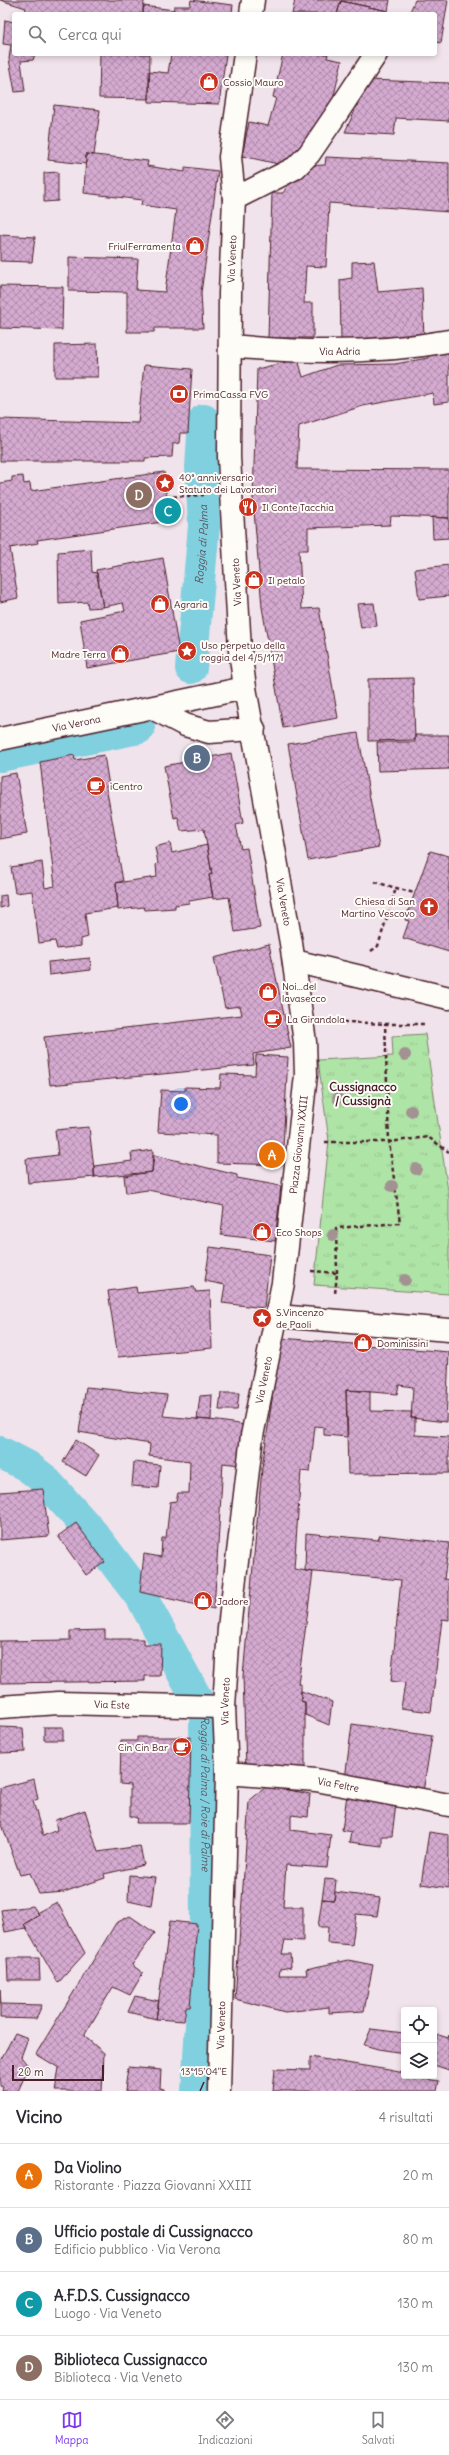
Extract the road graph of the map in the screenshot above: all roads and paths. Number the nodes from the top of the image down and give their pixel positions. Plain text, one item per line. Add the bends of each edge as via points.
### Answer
1 (253, 0) edge
2 (251, 12) edge
3 (245, 56) edge
4 (375, 56) edge
5 (234, 199) junction
6 (449, 340) edge
7 (230, 346) junction
8 (193, 494) dead end
9 (166, 497) dead end
10 (245, 688) junction
11 (152, 708) junction
12 (254, 729) junction
13 (0, 739) edge
14 (375, 882) dead end
15 (396, 888) junction
16 (414, 893) dead end
17 (378, 946) dead end
18 (294, 961) junction
19 (449, 998) edge
20 (324, 1021) dead end
21 (385, 1024) junction
22 (424, 1024) dead end
23 (329, 1141) dead end
24 (389, 1142) junction
25 (449, 1152) edge
26 (315, 1271) dead end
27 (337, 1272) junction
28 (335, 1287) dead end
29 (277, 1316) junction
30 (449, 1330) edge
31 (219, 1706) junction
32 (0, 1707) edge
33 (227, 1773) junction
34 (449, 1805) edge
35 (219, 2091) edge

1 - 2 street
3 - 5 street, Via Veneto via 230,157
4 - 5 street via 309,154 295,168
5 - 7 street, Via Veneto
6 - 7 street, Via Adria via 376,350 316,351
7 - 10 street, Via Veneto via 229,457 240,650
8 - 9 path
10 - 11 street, Via Verona
10 - 12 street, Via Veneto
11 - 12 street via 185,725 208,732
11 - 13 street, Via Verona
12 - 18 street, Via Veneto
14 - 15 path
15 - 16 path
15 - 17 path
18 - 19 street
18 - 29 street, Piazza Giovanni XXIII via 305,1042 306,1075 304,1109
20 - 21 path
21 - 22 path
21 - 24 path
23 - 24 path
24 - 25 path via 428,1137
24 - 27 path via 400,1223 336,1228
26 - 27 path
27 - 28 path
29 - 30 street
29 - 31 street, Via Veneto via 252,1436
31 - 32 street, Via Este via 59,1703
31 - 33 street, Via Veneto
33 - 34 street, Via Feltre via 316,1780
33 - 35 street, Via Veneto

